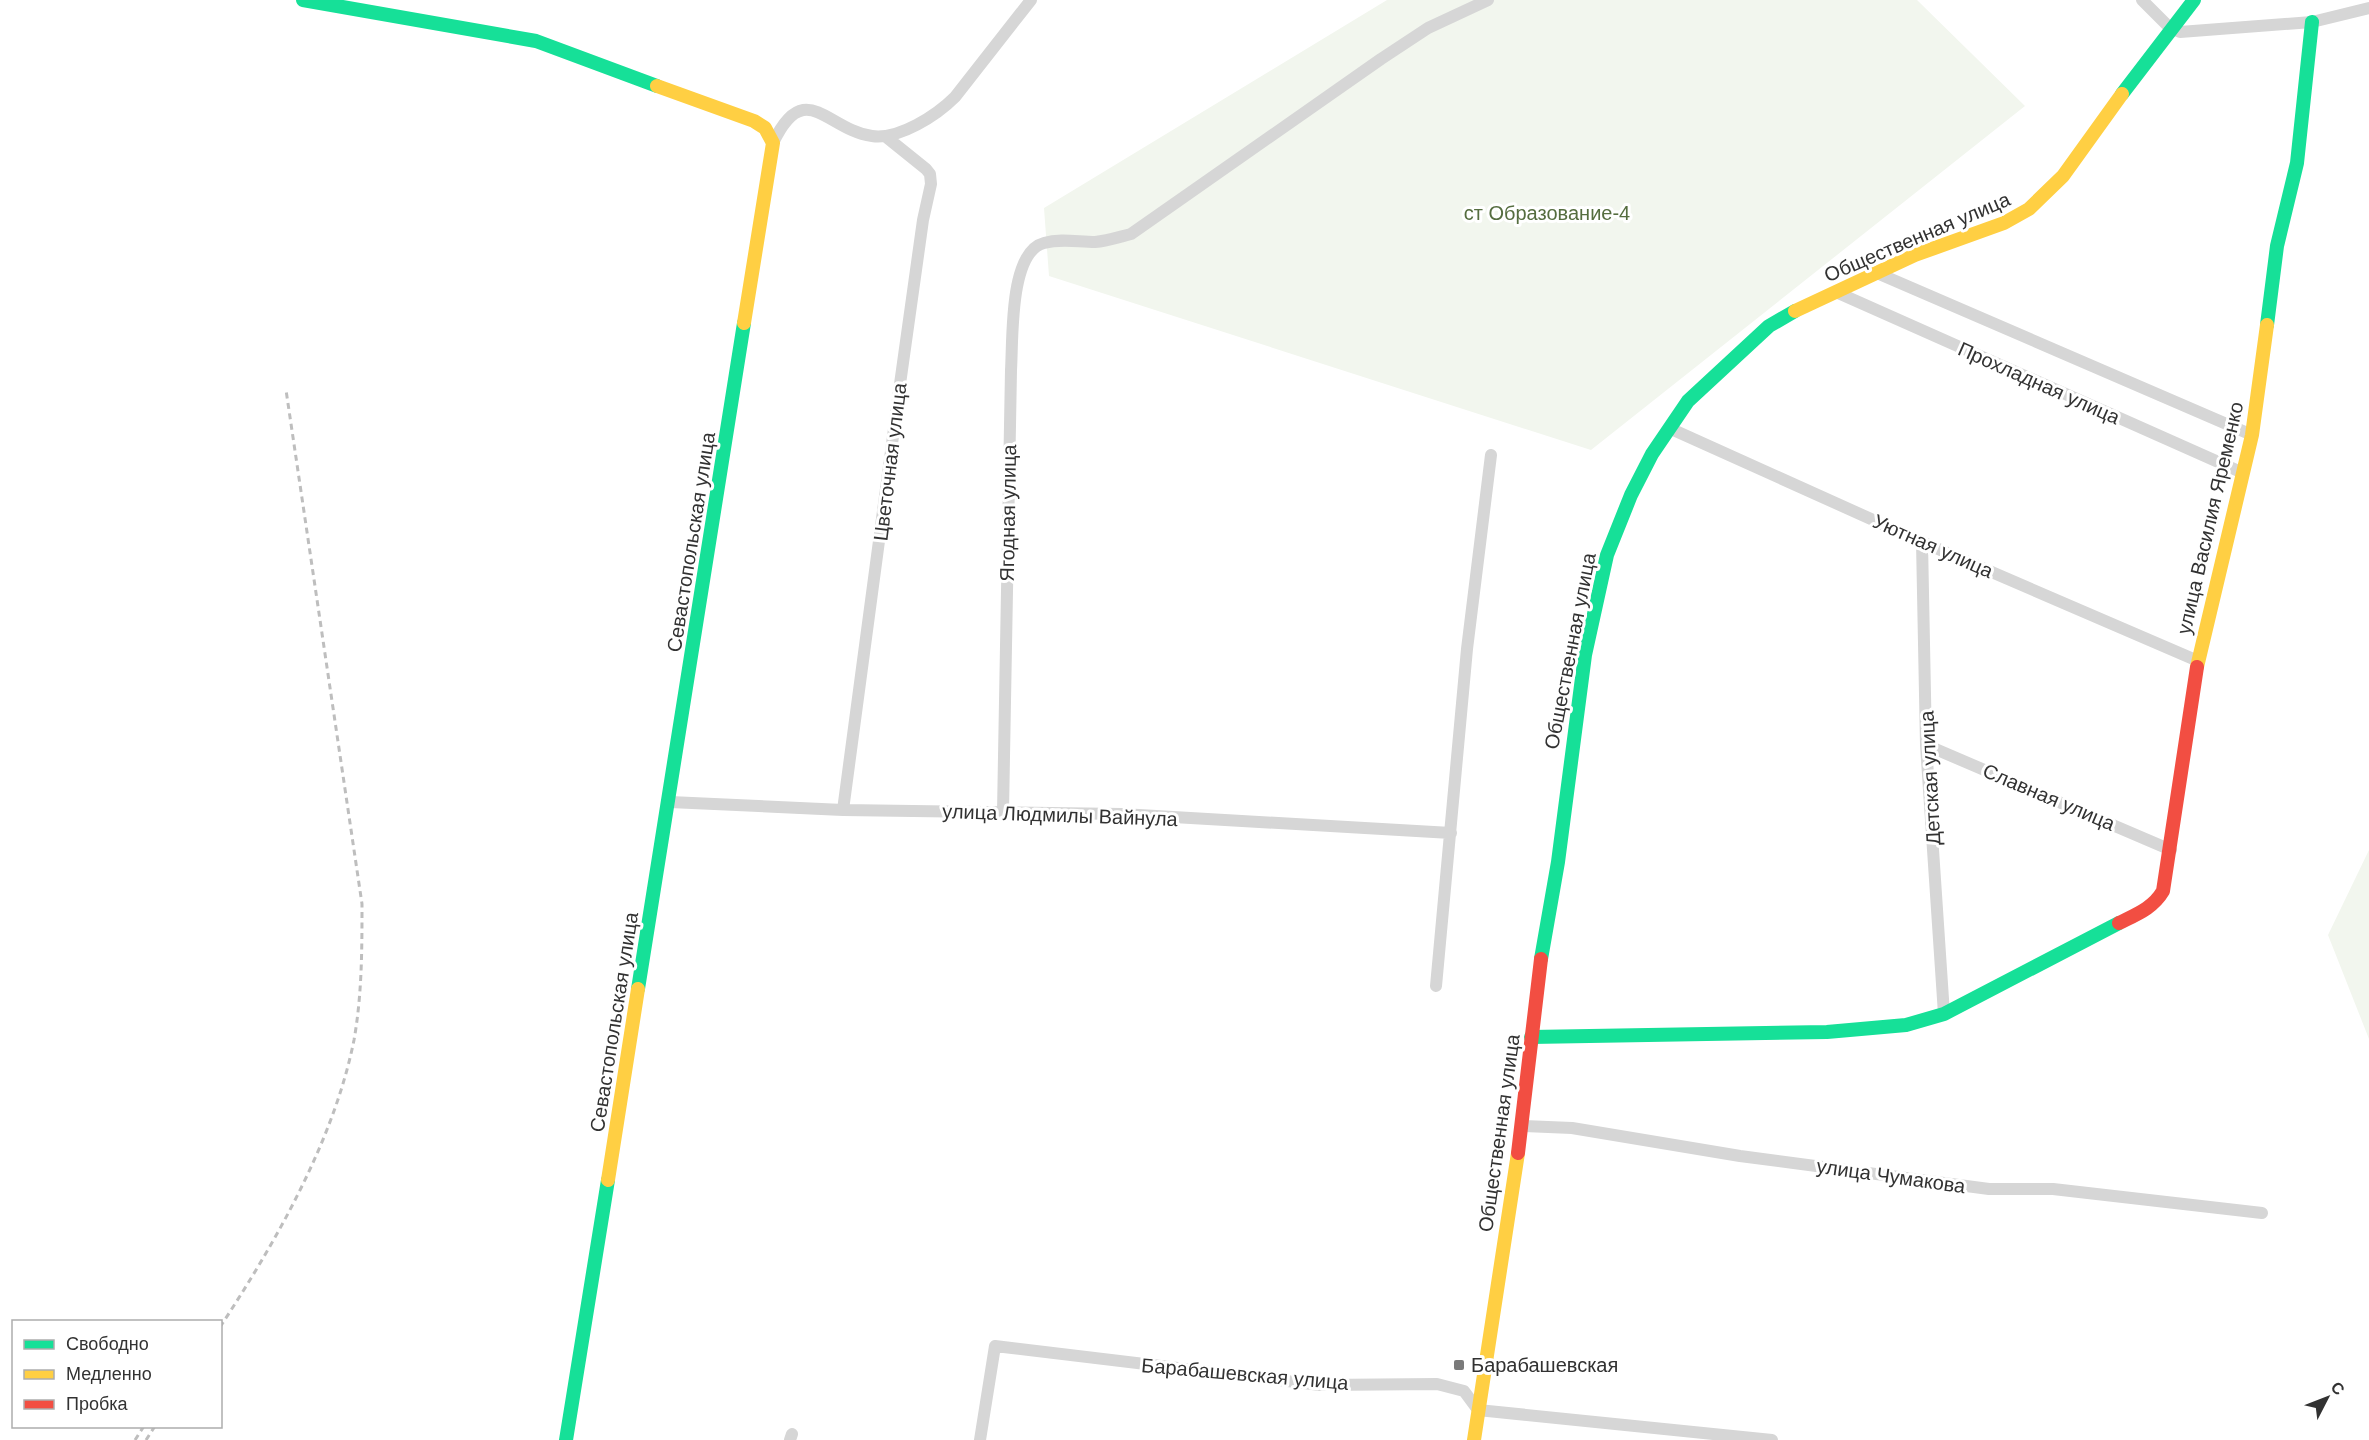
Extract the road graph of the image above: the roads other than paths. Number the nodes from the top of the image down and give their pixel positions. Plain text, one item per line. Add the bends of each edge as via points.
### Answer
1 (303, 0) edge
2 (1031, 0) edge
3 (1488, 0) edge
4 (2142, 0) edge
5 (2194, 0) edge
6 (2369, 8) edge
7 (2312, 22) junction
8 (2170, 28) junction
9 (885, 136) junction
10 (773, 143) junction
11 (1877, 273) junction
12 (1836, 292) junction
13 (1669, 428) junction
14 (2252, 435) junction
15 (1491, 455) dead end
16 (2243, 473) junction
17 (1922, 542) junction
18 (2198, 661) junction
19 (1926, 745) junction
20 (670, 802) junction
21 (843, 810) junction
22 (1003, 812) junction
23 (1451, 833) junction
24 (2172, 850) junction
25 (1436, 986) dead end
26 (1944, 1014) junction
27 (1531, 1038) junction
28 (1522, 1126) junction
29 (2262, 1213) dead end
30 (1478, 1410) junction
31 (566, 1440) edge
32 (980, 1440) edge
33 (1474, 1440) edge
34 (1772, 1440) edge

1 - 10 street via 562,48 610,70 754,121 765,128
2 - 9 street via 941,111 915,126
3 - 22 street, Ягодная улица via 1428,28 1131,234 1099,242 1061,240 1029,250 1015,309
4 - 8 street
5 - 8 street, Общественная улица
6 - 7 street
7 - 8 street via 2180,32
7 - 14 street, улица Василия Яременко via 2298,163 2277,246
8 - 11 street, Общественная улица via 2063,176 2029,209 2004,223
9 - 10 street via 861,133 822,113 802,110 787,118
9 - 21 street, Цветочная улица via 926,169 931,184 903,361
10 - 20 street, Севастопольская улица
11 - 12 street, Общественная улица
11 - 14 street
12 - 13 street, Общественная улица via 1769,326 1688,401
12 - 16 street, Прохладная улица
13 - 17 street, Уютная улица
13 - 27 street, Общественная улица via 1631,495 1607,555 1594,609 1570,751 1558,862
14 - 16 street, улица Василия Яременко
15 - 23 street via 1467,649
16 - 18 street, улица Василия Яременко
17 - 18 street, Уютная улица
17 - 19 street, Детская улица
18 - 24 street, улица Василия Яременко
19 - 24 street, Славная улица
19 - 26 street, Детская улица
20 - 21 street, улица Людмилы Вайнула
20 - 31 street, Севастопольская улица
21 - 22 street, улица Людмилы Вайнула
22 - 23 street, улица Людмилы Вайнула via 1122,814
23 - 25 street
24 - 26 street, улица Василия Яременко via 2157,902
26 - 27 street via 1902,1026 1838,1031 1670,1038
27 - 28 street, Общественная улица
28 - 29 street, улица Чумакова via 1572,1128 1740,1156 1989,1189 2063,1190
28 - 30 street, Общественная улица
30 - 32 street, Барабашевская улица via 1464,1391 1437,1384 1320,1385 995,1346
30 - 33 street, Общественная улица
30 - 34 street

